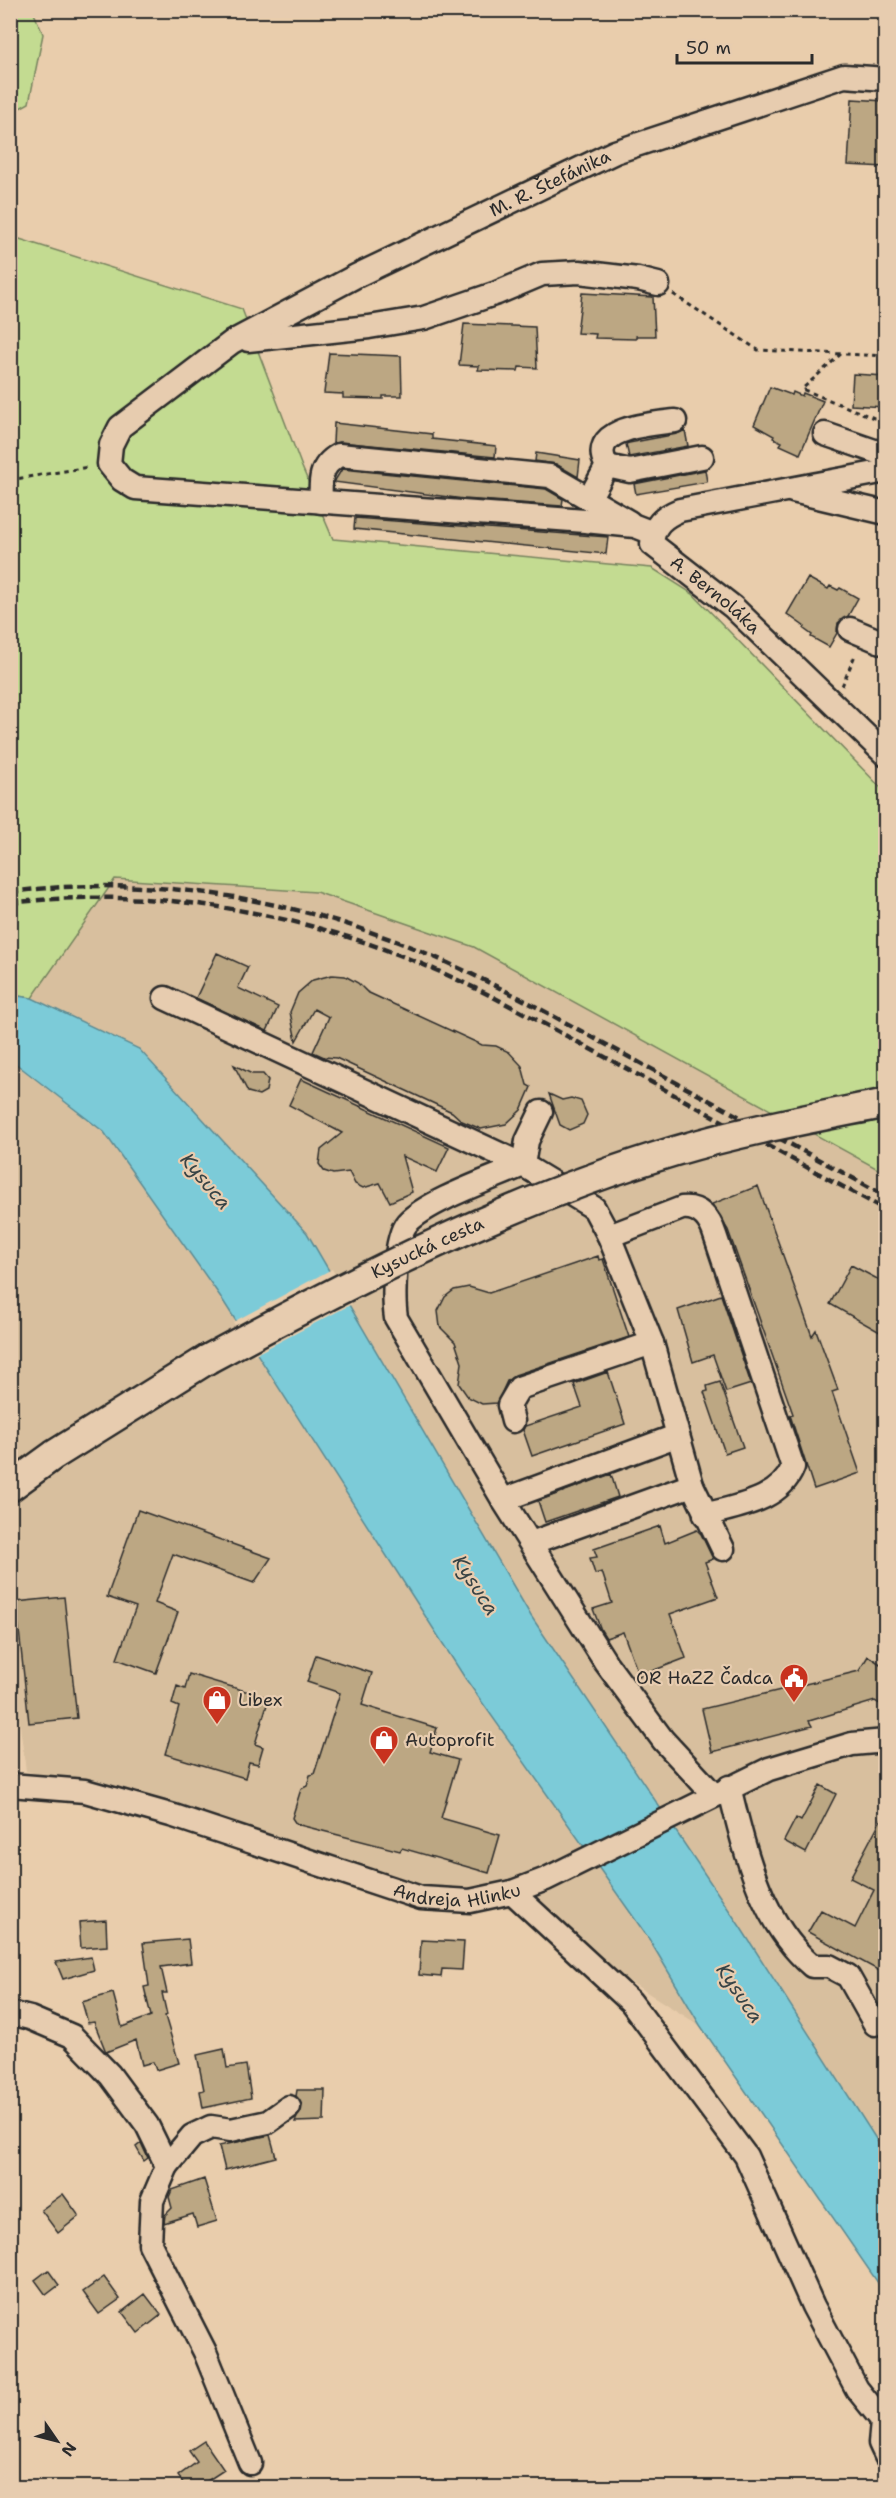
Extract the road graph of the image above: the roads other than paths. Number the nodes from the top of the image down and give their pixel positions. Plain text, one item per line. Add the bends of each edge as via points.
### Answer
1 (885, 78) edge
2 (658, 284) road end
3 (232, 342) junction
4 (675, 422) dead end
5 (825, 434) dead end
6 (885, 455) edge
7 (702, 457) dead end
8 (607, 466) junction
9 (885, 471) edge
10 (783, 489) junction
11 (589, 499) junction
12 (321, 502) junction
13 (885, 513) edge
14 (644, 530) junction
15 (857, 632) road end
16 (885, 644) edge
17 (885, 755) edge
18 (165, 998) dead end
19 (884, 1103) edge
20 (541, 1112) dead end
21 (523, 1165) junction
22 (609, 1236) junction
23 (652, 1343) junction
24 (513, 1421) dead end
25 (676, 1436) junction
26 (692, 1485) junction
27 (10, 1486) edge
28 (503, 1500) junction
29 (705, 1515) junction
30 (531, 1543) junction
31 (723, 1549) dead end
32 (885, 1741) edge
33 (10, 1785) edge
34 (721, 1790) junction
35 (512, 1892) junction
36 (10, 2013) edge
37 (875, 2024) dead end
38 (289, 2107) dead end
39 (167, 2166) junction
40 (884, 2423) edge
41 (885, 2456) edge
42 (250, 2463) dead end

1 - 3 street, M. R. Štefánika via 844,76 615,152 356,276
2 - 3 street via 579,272 542,274 424,318
3 - 12 street, M. R. Štefánika via 120,427 111,445 109,464 135,488
4 - 8 street via 616,432 603,446 602,457
5 - 6 street
7 - 8 street via 630,471
8 - 11 street
9 - 10 street
10 - 13 street
10 - 14 street via 680,510
11 - 12 street via 550,476 339,455 324,466
11 - 14 street
12 - 14 street
14 - 17 street, A. Bernoláka via 652,544 733,607
15 - 16 street
18 - 21 street
19 - 27 main road, Kysucká cesta, bridge via 687,1148 513,1208 288,1315 208,1359
20 - 21 street via 527,1141
21 - 22 street via 594,1208
21 - 28 street via 427,1208 407,1223 401,1233 394,1300 396,1318
22 - 23 street
22 - 29 street via 691,1207 708,1219 719,1246 793,1467 785,1482 766,1496
23 - 24 street via 519,1388 509,1404
23 - 25 street
25 - 26 street
25 - 28 street
26 - 29 street
26 - 30 street
28 - 30 street
29 - 31 street
30 - 34 street via 606,1663 663,1740
32 - 34 street, Andreja Hlinku via 852,1744 797,1759
33 - 35 street, Andreja Hlinku via 85,1791 174,1816 421,1898 470,1901
34 - 35 street, Andreja Hlinku via 546,1879
34 - 37 street via 761,1897 776,1923 795,1951 812,1966 829,1966 848,1976
35 - 40 street via 631,2002 746,2156 813,2306 857,2389
36 - 39 street via 72,2036 110,2075 147,2125
38 - 39 street via 268,2122 231,2130 211,2127 192,2136
39 - 42 street via 152,2201 150,2244 205,2352
40 - 41 street via 880,2444

